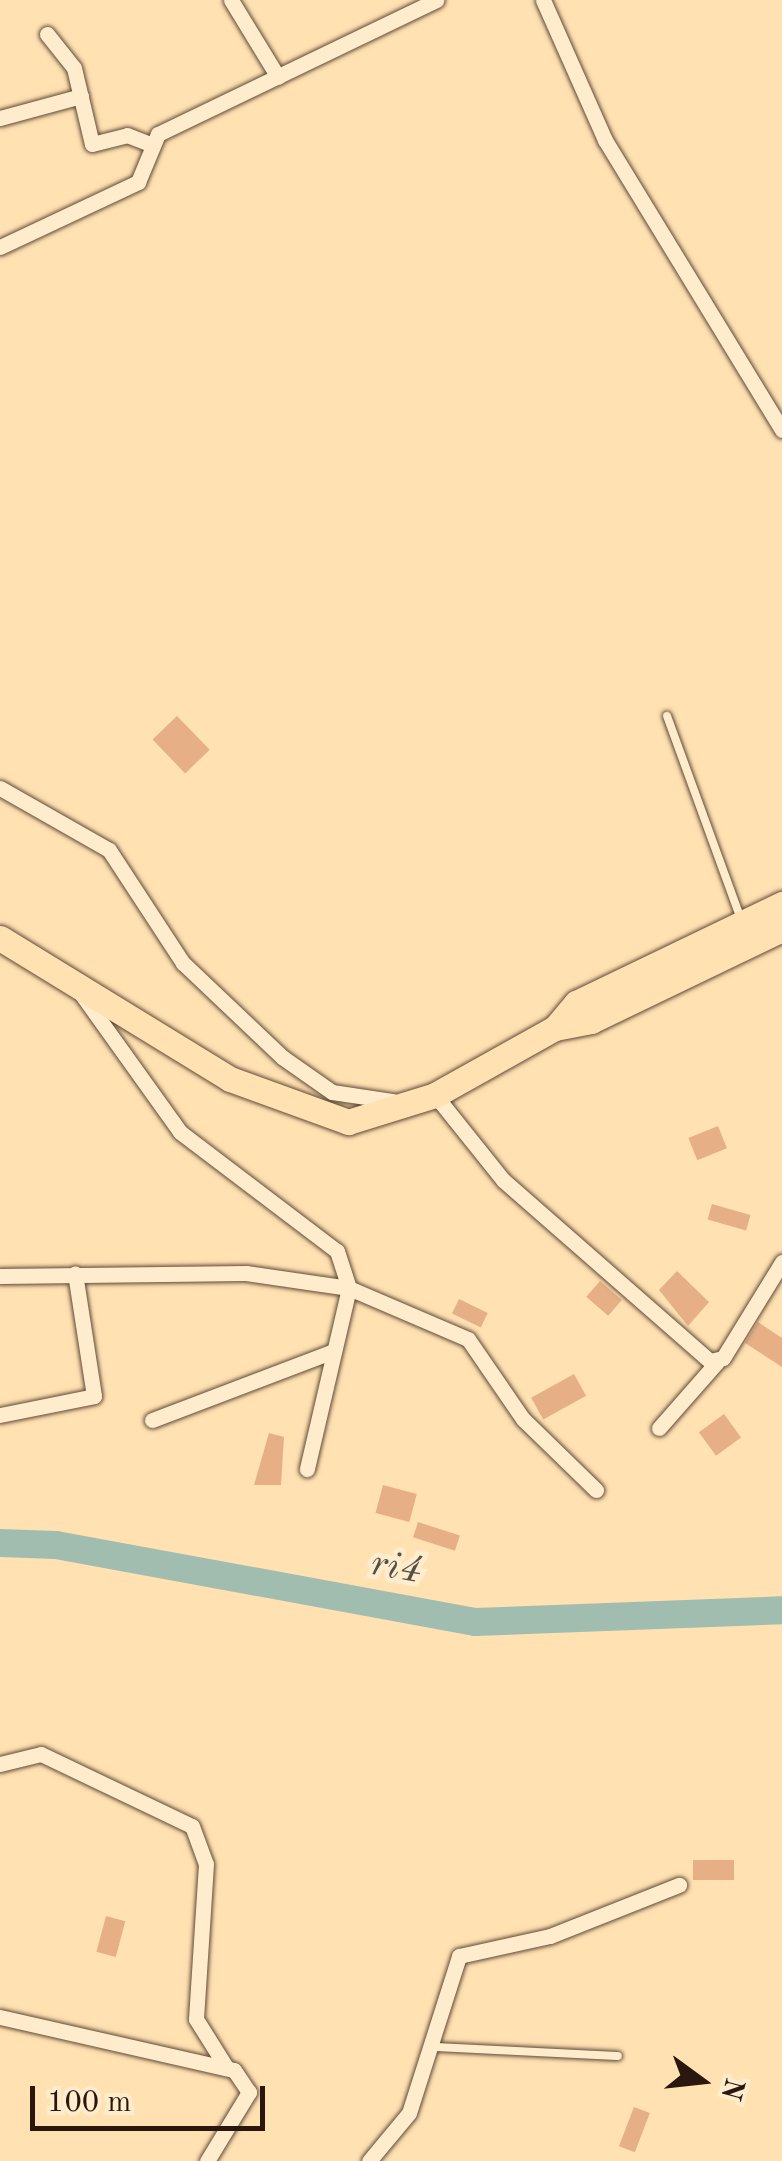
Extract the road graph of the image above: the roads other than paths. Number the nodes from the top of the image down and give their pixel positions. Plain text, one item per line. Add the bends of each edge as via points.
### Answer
1 (232, 0) edge
2 (436, 0) edge
3 (543, 0) edge
4 (48, 34) dead end
5 (278, 77) junction
6 (81, 96) junction
7 (0, 118) edge
8 (148, 143) junction
9 (0, 248) edge
10 (782, 430) edge
11 (667, 716) dead end
12 (0, 788) edge
13 (782, 904) edge
14 (742, 923) junction
15 (782, 930) edge
16 (0, 938) edge
17 (68, 972) junction
18 (556, 1028) junction
19 (426, 1099) junction
20 (782, 1262) edge
21 (75, 1273) junction
22 (0, 1276) edge
23 (349, 1288) junction
24 (331, 1352) junction
25 (717, 1362) junction
26 (0, 1415) edge
27 (152, 1420) dead end
28 (659, 1428) dead end
29 (307, 1469) dead end
30 (596, 1490) dead end
31 (0, 1764) edge
32 (679, 1885) dead end
33 (0, 2018) edge
34 (435, 2047) junction
35 (618, 2056) dead end
36 (226, 2067) junction
37 (207, 2161) edge
38 (369, 2161) edge

1 - 5 street
2 - 5 street
3 - 10 street via 606,140
4 - 6 street
5 - 8 street
6 - 7 street
6 - 8 street via 92,144 127,135
8 - 9 street via 138,182
11 - 14 lane
12 - 19 street via 109,850 183,963 282,1057 347,1097
13 - 14 main road
14 - 18 main road via 576,1003
15 - 18 main road via 591,1021
16 - 17 main road
17 - 19 main road via 196,1059 294,1109 348,1122
17 - 23 street via 104,1037 180,1132 337,1251
18 - 19 main road
19 - 25 street via 503,1180
20 - 25 street
21 - 22 street
21 - 23 street via 246,1273
21 - 26 street via 94,1396
23 - 24 street
23 - 30 street via 477,1346 524,1419
24 - 27 street
24 - 29 street
25 - 28 street
31 - 36 street via 41,1754 192,1826 206,1864 196,2020
32 - 34 street via 550,1936 464,1952
33 - 36 street
34 - 35 lane
34 - 38 street via 410,2113
36 - 37 street via 249,2092

